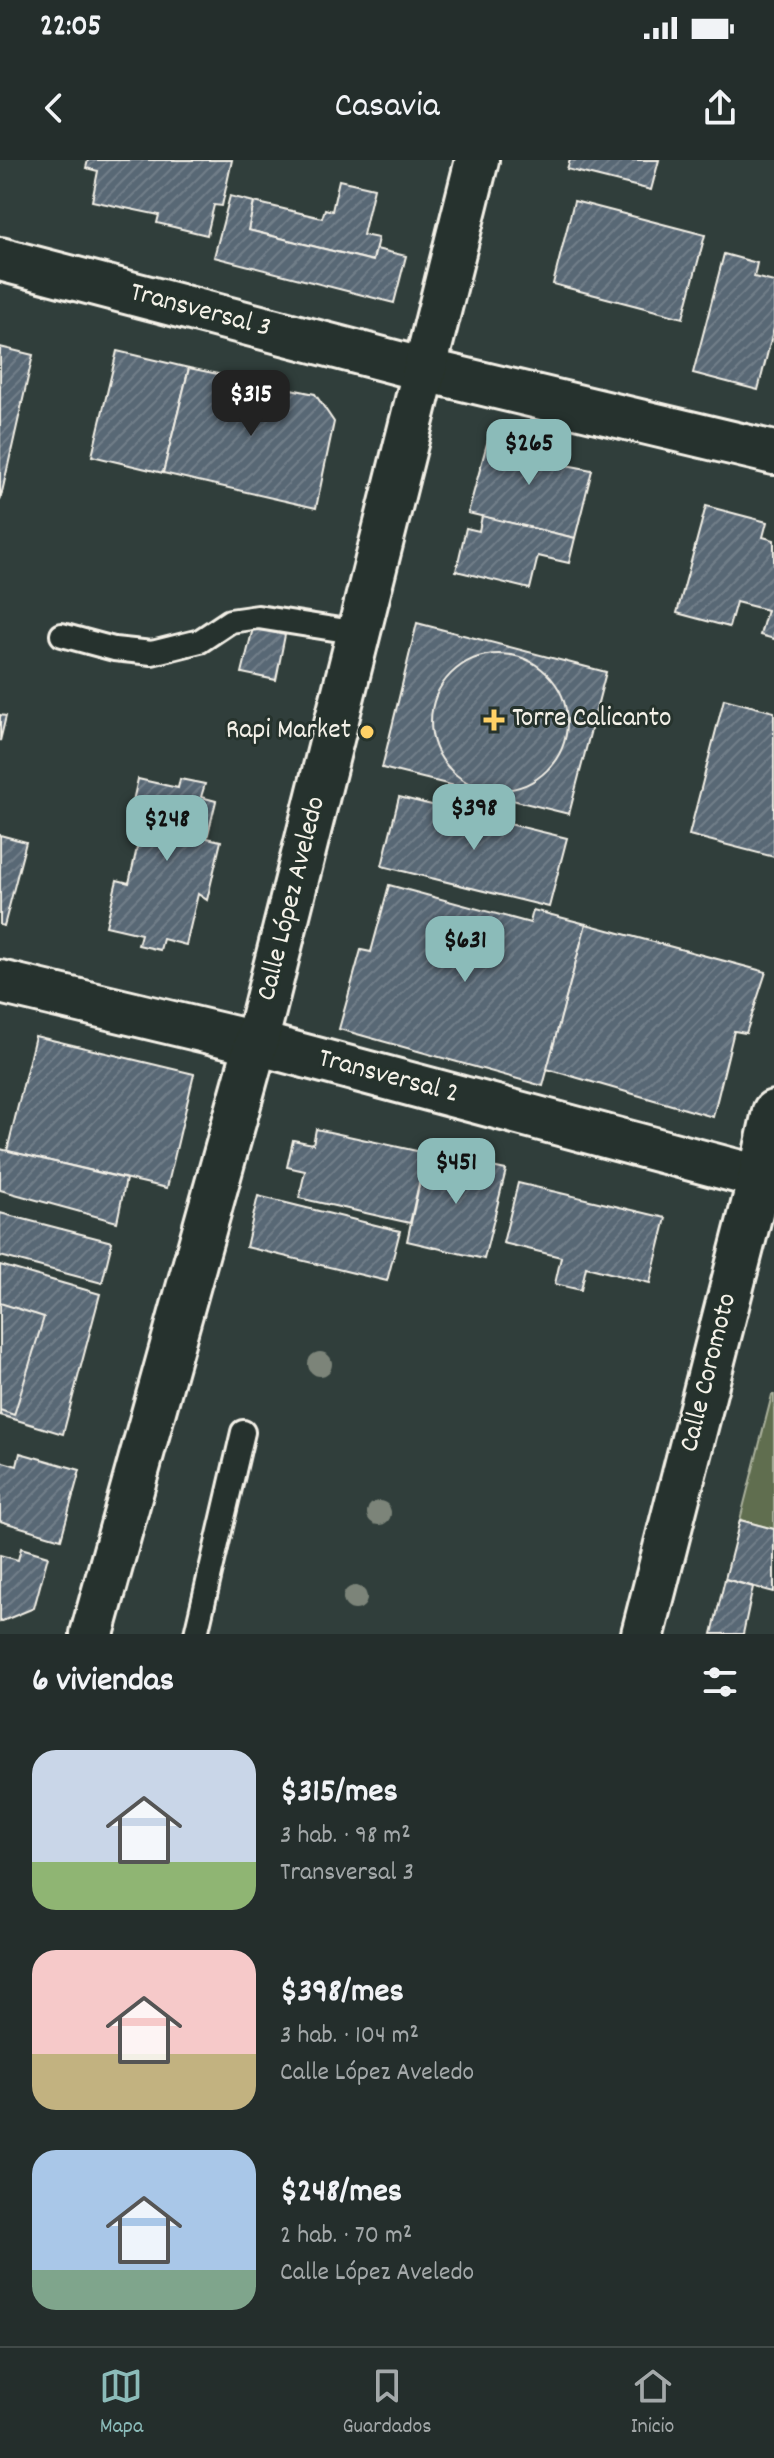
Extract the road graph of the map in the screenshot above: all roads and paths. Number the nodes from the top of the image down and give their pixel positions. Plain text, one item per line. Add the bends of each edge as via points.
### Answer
1 (477, 160) edge
2 (0, 259) edge
3 (425, 370) junction
4 (774, 453) edge
5 (359, 633) junction
6 (62, 635) dead end
7 (0, 982) edge
8 (256, 1043) junction
9 (774, 1112) edge
10 (767, 1179) edge
11 (243, 1432) dead end
12 (92, 1634) edge
13 (196, 1634) edge
14 (643, 1634) edge

1 - 3 street, Calle López Aveledo
2 - 3 street, Transversal 3
3 - 4 street, Transversal 3
3 - 5 street, Calle López Aveledo
5 - 6 lane via 258,617 230,621 200,641 152,653
5 - 8 street, Calle López Aveledo
7 - 8 street, Transversal 2
8 - 10 street, Transversal 2
8 - 12 street, Calle López Aveledo
9 - 10 street, Calle Coromoto
10 - 14 street, Calle Coromoto
11 - 13 lane

